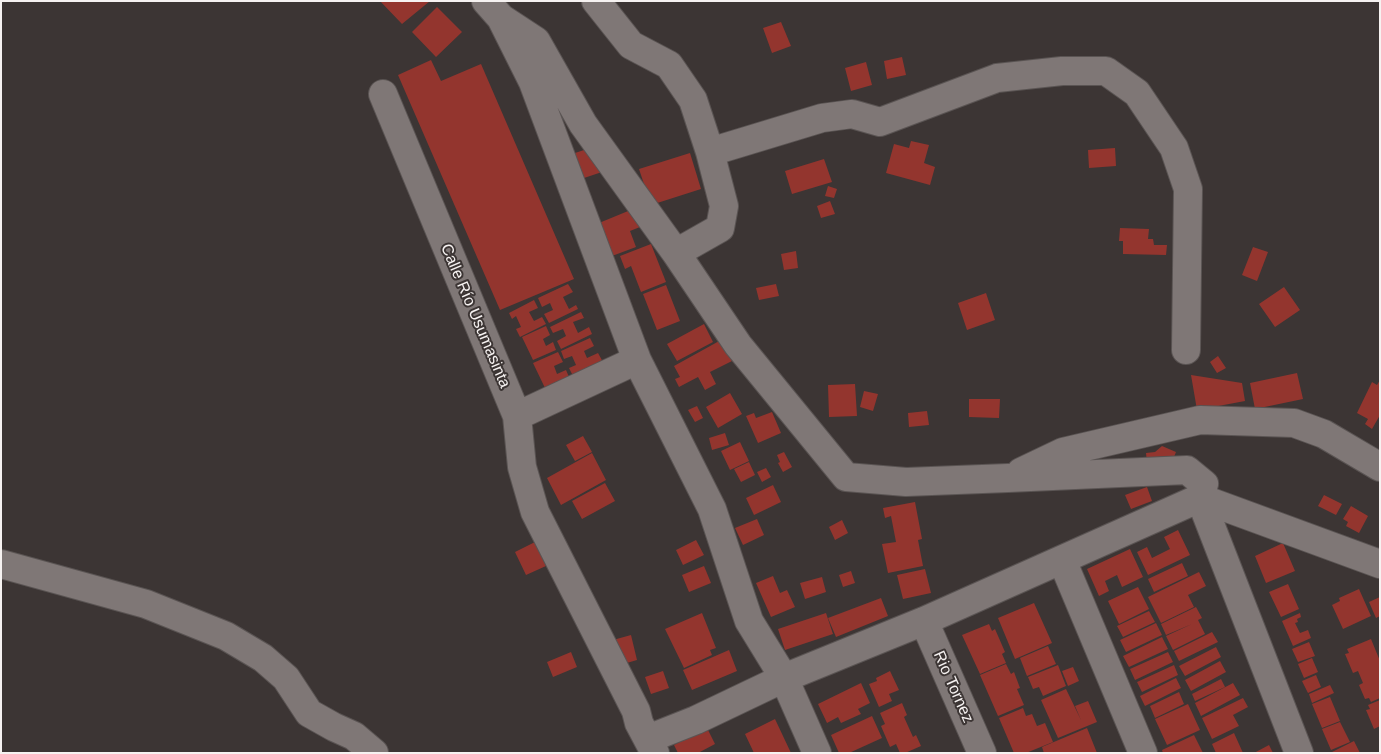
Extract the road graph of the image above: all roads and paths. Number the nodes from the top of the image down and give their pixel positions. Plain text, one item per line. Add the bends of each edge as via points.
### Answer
1 (596, 1) edge
2 (493, 9) edge
3 (383, 94) dead end
4 (710, 152) junction
5 (676, 253) junction
6 (1186, 350) dead end
7 (636, 360) junction
8 (517, 416) junction
9 (1380, 467) edge
10 (1008, 478) junction
11 (1200, 498) junction
12 (1062, 560) junction
13 (1, 564) edge
14 (1380, 564) edge
15 (924, 621) junction
16 (784, 678) junction
17 (652, 746) edge
18 (374, 753) edge
19 (817, 753) edge
20 (982, 753) edge
21 (1143, 753) edge
22 (1299, 753) edge

1 - 4 street via 631,45 669,65 693,100
2 - 5 street via 536,41 583,124
2 - 7 street via 533,82
3 - 8 street, Calle Río Usumasinta
4 - 5 street via 724,206 720,228
4 - 6 street via 822,118 852,114 880,122 997,78 1062,71 1106,71 1137,92 1174,148 1188,189
5 - 10 street via 738,345 846,478 906,482
7 - 8 street
7 - 16 street via 712,509 749,621
8 - 17 street, Calle Río Usumasinta via 522,467 535,512
9 - 10 street via 1324,434 1294,423 1200,420 1063,452
10 - 11 street via 1187,470 1204,484
11 - 12 street
11 - 14 street
11 - 22 street
12 - 15 street
12 - 21 street
13 - 18 street via 146,604 226,636 263,658 286,678 309,713 354,736
15 - 16 street
15 - 20 street, Rio Tornez
16 - 17 street via 696,720
16 - 19 street

